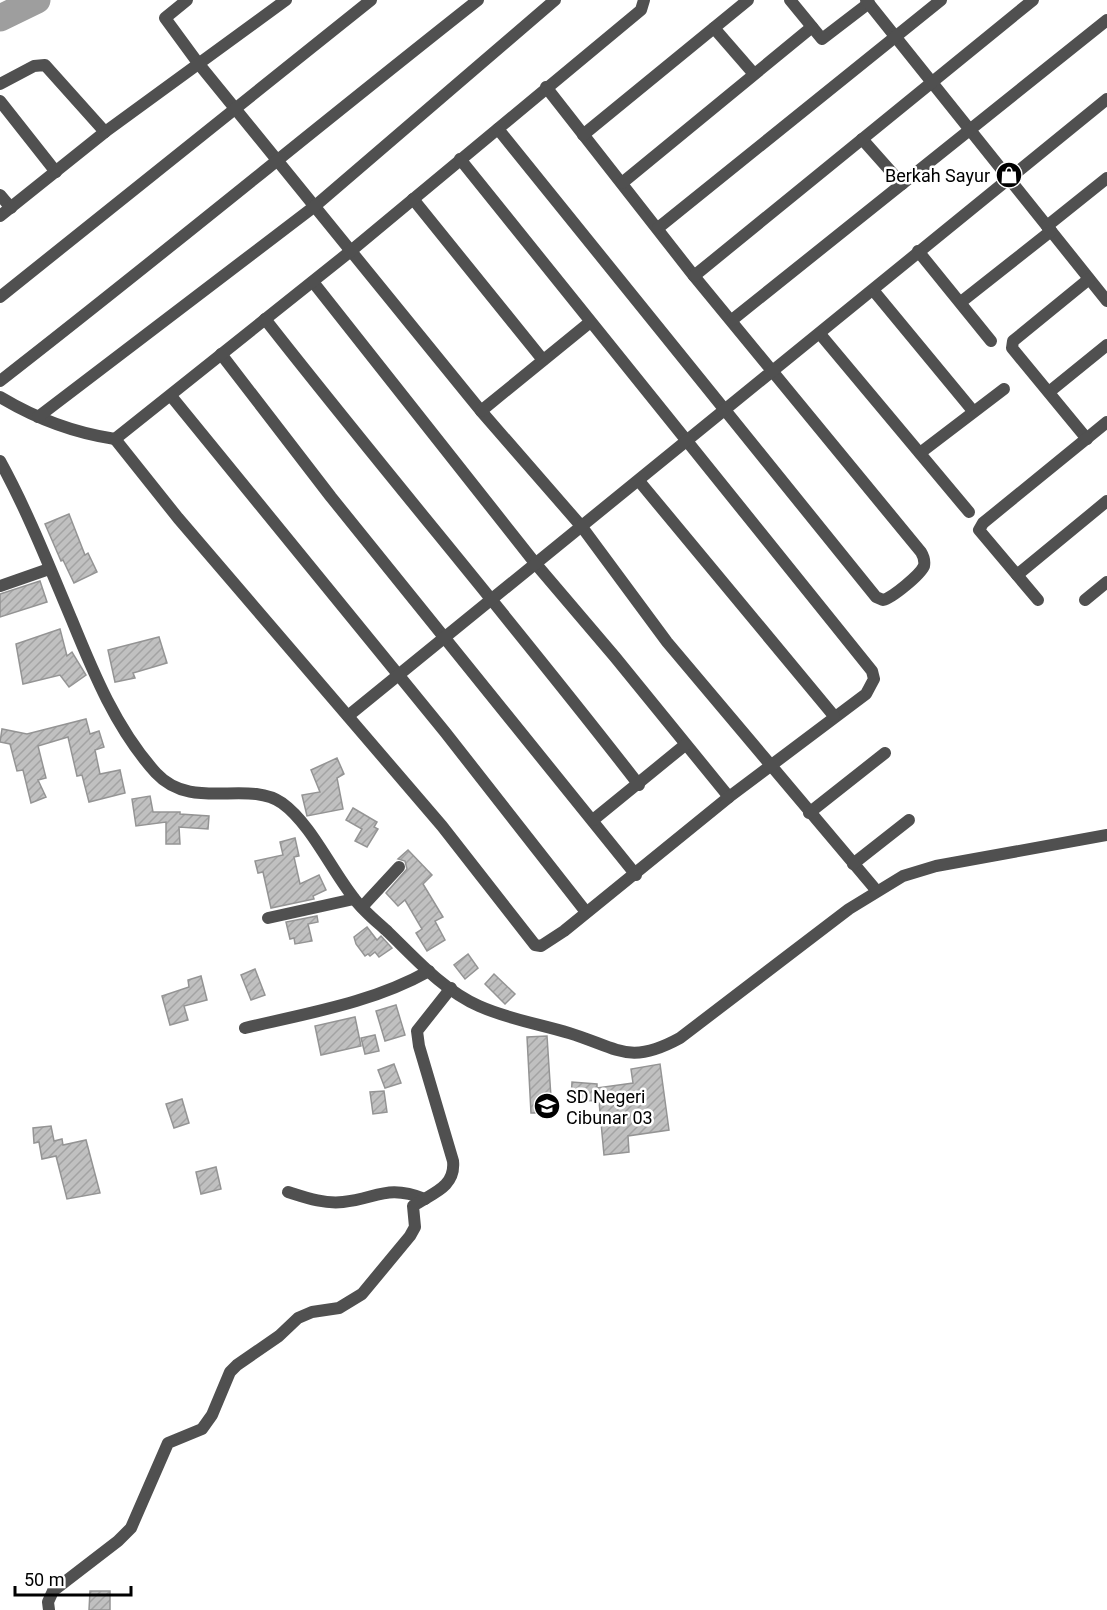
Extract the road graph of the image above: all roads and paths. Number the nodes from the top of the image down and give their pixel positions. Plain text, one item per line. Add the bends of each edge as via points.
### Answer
1 (187, 0) edge
2 (286, 0) edge
3 (371, 0) edge
4 (478, 0) edge
5 (555, 0) edge
6 (644, 0) edge
7 (748, 0) edge
8 (790, 0) edge
9 (941, 0) edge
10 (1033, 0) edge
11 (867, 2) edge
12 (1107, 20) edge
13 (714, 27) junction
14 (812, 27) junction
15 (896, 37) junction
16 (198, 63) junction
17 (754, 74) junction
18 (932, 82) junction
19 (0, 84) edge
20 (546, 87) junction
21 (1107, 99) edge
22 (0, 100) edge
23 (234, 107) junction
24 (498, 129) junction
25 (970, 130) junction
26 (105, 132) junction
27 (583, 135) junction
28 (862, 139) junction
29 (277, 158) junction
30 (460, 159) junction
31 (56, 172) junction
32 (1008, 178) junction
33 (1107, 178) edge
34 (622, 183) junction
35 (902, 184) junction
36 (0, 195) edge
37 (413, 199) junction
38 (315, 206) junction
39 (11, 208) junction
40 (0, 216) edge
41 (658, 228) junction
42 (1049, 229) junction
43 (352, 250) junction
44 (918, 251) junction
45 (694, 276) junction
46 (1089, 279) junction
47 (313, 282) junction
48 (873, 290) junction
49 (0, 297) edge
50 (1107, 301) edge
51 (961, 302) junction
52 (265, 319) junction
53 (732, 320) junction
54 (589, 323) junction
55 (820, 334) junction
56 (991, 341) dead end
57 (1107, 345) edge
58 (221, 354) junction
59 (543, 360) junction
60 (773, 372) junction
61 (0, 381) edge
62 (1004, 389) dead end
63 (1048, 392) junction
64 (171, 396) junction
65 (0, 397) edge
66 (727, 410) junction
67 (481, 411) junction
68 (973, 411) junction
69 (38, 417) junction
70 (1107, 422) edge
71 (1087, 439) junction
72 (115, 440) junction
73 (687, 442) junction
74 (920, 453) junction
75 (0, 461) edge
76 (639, 481) junction
77 (1107, 501) edge
78 (969, 512) dead end
79 (582, 526) junction
80 (535, 563) junction
81 (49, 569) junction
82 (1017, 575) junction
83 (1107, 582) edge
84 (0, 586) edge
85 (491, 598) junction
86 (1038, 600) dead end
87 (1085, 600) dead end
88 (445, 638) junction
89 (399, 676) junction
90 (348, 716) junction
91 (834, 716) junction
92 (685, 745) junction
93 (885, 753) dead end
94 (772, 765) junction
95 (639, 784) junction
96 (729, 797) junction
97 (809, 813) junction
98 (593, 820) junction
99 (909, 820) dead end
100 (1107, 836) edge
101 (853, 864) junction
102 (399, 867) dead end
103 (636, 875) junction
104 (876, 891) junction
105 (358, 903) junction
106 (586, 912) junction
107 (268, 918) dead end
108 (429, 972) junction
109 (451, 988) junction
110 (245, 1028) dead end
111 (288, 1192) dead end
112 (425, 1199) junction
113 (49, 1610) edge

1 - 16 street via 165,18
2 - 16 street
3 - 23 street
4 - 29 street
5 - 38 street
6 - 20 street via 641,10
7 - 13 street
8 - 14 street
9 - 15 street
10 - 18 street
11 - 14 street via 822,39
11 - 15 street
12 - 25 street
13 - 17 street
13 - 27 street
14 - 17 street
15 - 18 street
15 - 41 street
16 - 23 street
16 - 26 street
17 - 34 street
18 - 25 street
18 - 28 street
19 - 26 street via 34,66 45,65
20 - 24 street
20 - 27 street
21 - 32 street
22 - 31 street
23 - 29 street
23 - 49 street
24 - 30 street
24 - 66 street
25 - 32 street
25 - 35 street
26 - 31 street
27 - 34 street
28 - 35 street
28 - 45 street
29 - 38 street
29 - 61 street via 148,266
30 - 37 street
30 - 54 street
31 - 39 street
32 - 42 street
32 - 44 street
33 - 42 street
34 - 41 street
35 - 53 street
36 - 39 street
37 - 43 street
37 - 59 street
38 - 43 street
38 - 69 street
39 - 40 street
41 - 45 street
42 - 46 street
42 - 51 street
43 - 47 street
43 - 67 street
44 - 48 street
44 - 51 street
45 - 53 street
46 - 50 street
46 - 63 street via 1013,341 1012,348
47 - 52 street
47 - 80 street
48 - 55 street
48 - 68 street
51 - 56 street
52 - 58 street
52 - 85 street
53 - 60 street
54 - 59 street
54 - 73 street
55 - 60 street
55 - 74 street
57 - 63 street
58 - 64 street
58 - 88 street
59 - 67 street
60 - 66 street
60 - 66 street via 921,552 925,562 922,571 890,598 876,597
62 - 68 street
63 - 71 street
64 - 72 street
64 - 89 street
65 - 69 street
66 - 73 street
67 - 79 street
68 - 74 street
69 - 72 street via 87,435
70 - 71 street
71 - 82 street via 982,524 979,530
72 - 90 street
73 - 76 street
73 - 91 street via 872,671 874,679 866,694
74 - 78 street
75 - 81 street
76 - 79 street
76 - 91 street
77 - 82 street
79 - 80 street
79 - 94 street via 667,642
80 - 85 street
80 - 92 street
81 - 84 street
81 - 105 street via 110,705 156,773 196,794 266,796 279,801 291,810
82 - 86 street
83 - 87 street
85 - 88 street
85 - 95 street
88 - 89 street
88 - 98 street
89 - 90 street
89 - 106 street
90 - 106 street via 536,945 550,942
91 - 94 street
92 - 95 street
92 - 96 street
93 - 97 street
94 - 96 street
94 - 97 street
95 - 98 street
96 - 103 street
97 - 101 street
98 - 103 street
99 - 101 street
100 - 104 street via 936,866 903,876
101 - 104 street
102 - 105 street
103 - 106 street
104 - 109 street via 680,1038 649,1052 618,1052 581,1037 518,1020 477,1005
105 - 107 street
105 - 108 street
108 - 109 street
108 - 110 street via 361,1001
109 - 112 street via 417,1031 454,1170 442,1188
111 - 112 street via 321,1202 345,1202 387,1191 412,1193
112 - 113 street via 413,1206 415,1227 410,1236 362,1294 339,1308 298,1318 230,1372 202,1429 168,1443 131,1528 53,1591

